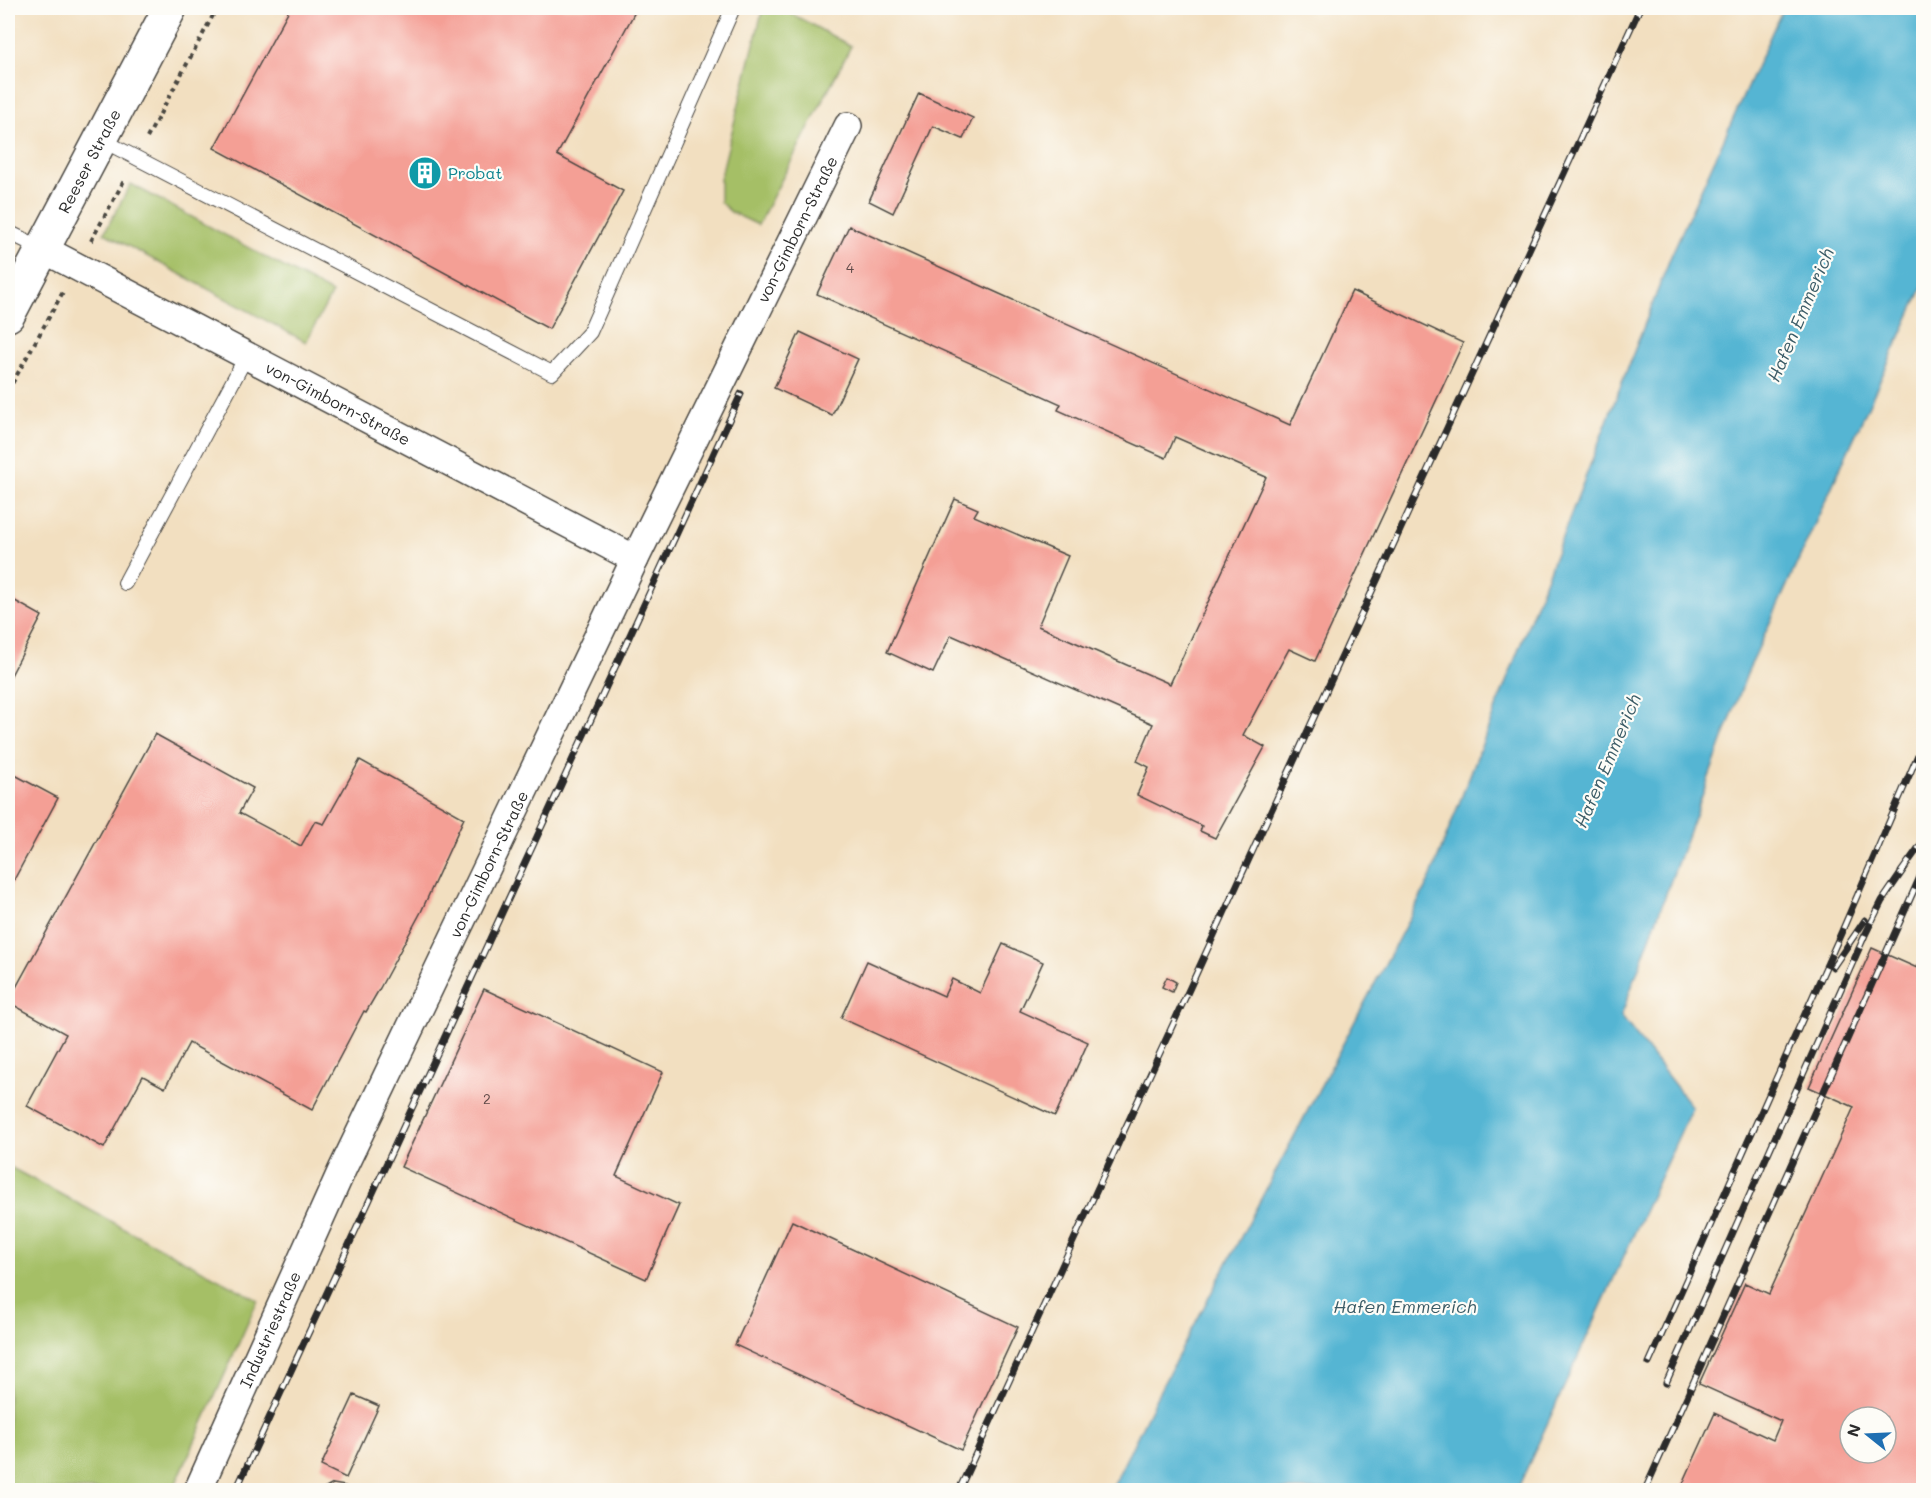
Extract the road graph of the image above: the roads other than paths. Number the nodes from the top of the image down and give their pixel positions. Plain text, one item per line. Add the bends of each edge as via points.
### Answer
1 (170, 8) edge
2 (733, 8) edge
3 (848, 126) dead end
4 (100, 139) junction
5 (8, 232) edge
6 (43, 249) junction
7 (8, 315) edge
8 (247, 355) junction
9 (635, 559) junction
10 (125, 583) dead end
11 (342, 1170) joint
12 (198, 1491) edge

1 - 4 main road, Reeser Straße
2 - 4 lane via 590,332 552,373
3 - 9 street, von-Gimborn-Straße
4 - 6 main road, Reeser Straße
5 - 6 lane
6 - 7 main road, Reeser Straße
6 - 8 street, von-Gimborn-Straße
8 - 9 street, von-Gimborn-Straße
8 - 10 lane
9 - 11 street, von-Gimborn-Straße
11 - 12 street, Industriestraße

